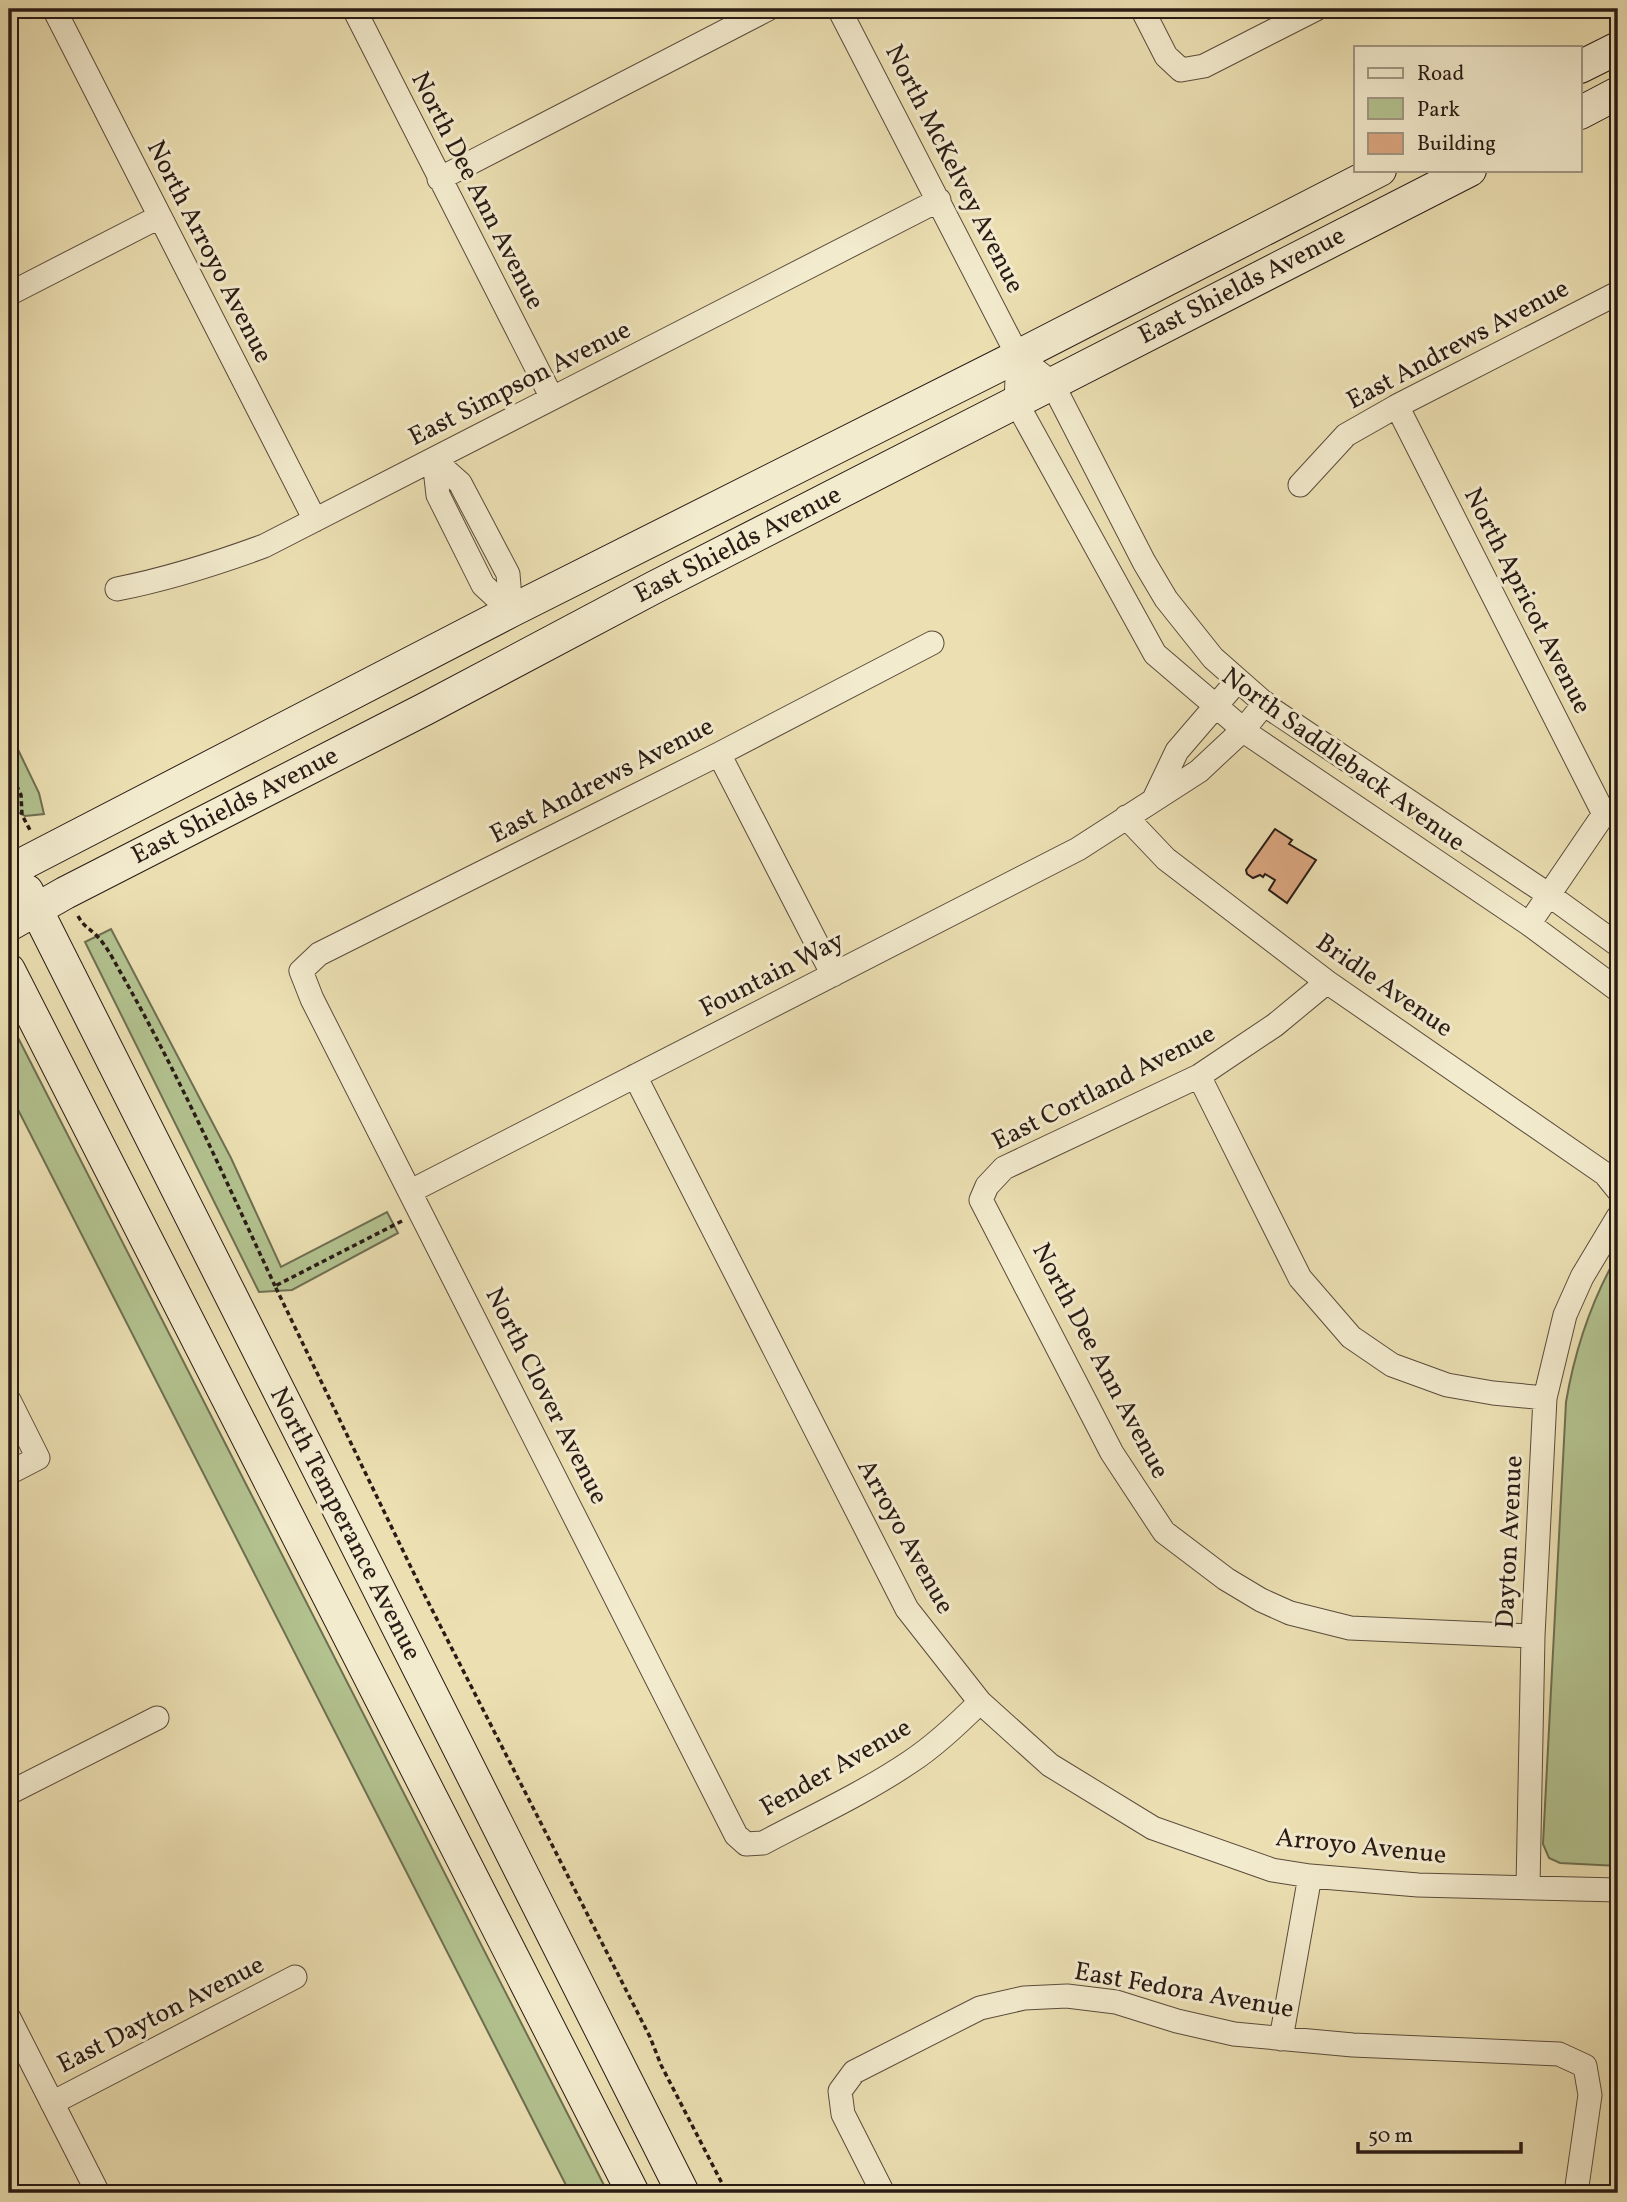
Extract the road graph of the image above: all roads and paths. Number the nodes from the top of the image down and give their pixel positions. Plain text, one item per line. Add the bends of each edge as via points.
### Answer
1 (54, 9) edge
2 (354, 9) edge
3 (768, 9) edge
4 (839, 9) edge
5 (1142, 9) edge
6 (1316, 9) edge
7 (1618, 47) edge
8 (1582, 66) edge
9 (1618, 73) edge
10 (1582, 91) edge
11 (1618, 93) edge
12 (1582, 112) edge
13 (1376, 172) edge
14 (1466, 172) edge
15 (439, 179) junction
16 (939, 200) junction
17 (159, 217) junction
18 (9, 294) edge
19 (1616, 300) edge
20 (1018, 356) junction
21 (1052, 383) junction
22 (552, 398) junction
23 (1016, 402) junction
24 (1397, 406) junction
25 (435, 460) junction
26 (1300, 485) dead end
27 (315, 520) junction
28 (117, 589) dead end
29 (511, 611) junction
30 (932, 643) dead end
31 (1238, 680) junction
32 (1265, 704) junction
33 (1215, 705) junction
34 (1244, 729) junction
35 (719, 754) junction
36 (9, 770) edge
37 (1154, 799) junction
38 (22, 815) dead end
39 (1126, 817) junction
40 (11, 864) edge
41 (1549, 895) junction
42 (37, 909) junction
43 (1529, 924) junction
44 (9, 925) edge
45 (83, 926) dead end
46 (1618, 944) edge
47 (9, 970) edge
48 (301, 971) joint
49 (833, 975) junction
50 (1327, 982) junction
51 (1618, 990) edge
52 (635, 1076) junction
53 (1199, 1076) junction
54 (1618, 1190) edge
55 (981, 1200) joint
56 (416, 1201) junction
57 (1618, 1217) edge
58 (275, 1286) junction
59 (1545, 1398) junction
60 (9, 1399) edge
61 (9, 1473) edge
62 (1533, 1636) junction
63 (980, 1702) junction
64 (157, 1718) dead end
65 (9, 1793) edge
66 (746, 1843) joint
67 (1310, 1876) junction
68 (1528, 1886) junction
69 (1618, 1890) edge
70 (295, 1977) dead end
71 (9, 2018) edge
72 (1281, 2039) junction
73 (52, 2103) junction
74 (98, 2193) edge
75 (633, 2193) edge
76 (683, 2193) edge
77 (727, 2193) edge
78 (883, 2193) edge
79 (1576, 2193) edge

1 - 17 street, North Arroyo Avenue
2 - 15 street, North Dee Ann Avenue
3 - 15 street
4 - 16 street, North McKelvey Avenue
5 - 6 street via 1166,56 1181,70 1204,66
7 - 8 main road
9 - 10 main road
11 - 12 main road
13 - 20 main road, East Shields Avenue
14 - 21 main road, East Shields Avenue
15 - 22 street, North Dee Ann Avenue
16 - 20 street, North McKelvey Avenue
16 - 22 street, East Simpson Avenue
17 - 18 street
17 - 27 street, North Arroyo Avenue
19 - 24 street, East Andrews Avenue
20 - 21 street, North Saddleback Avenue
20 - 23 street
20 - 29 main road, East Shields Avenue
21 - 23 main road, East Shields Avenue
21 - 31 street, North Saddleback Avenue via 1166,599 1213,658
22 - 25 street, East Simpson Avenue
23 - 33 street, North Saddleback Avenue via 1155,654
23 - 42 main road, East Shields Avenue
24 - 26 street, East Andrews Avenue via 1346,435
24 - 41 street, North Apricot Avenue via 1604,814
25 - 27 street, East Simpson Avenue
25 - 29 street via 460,483 508,574
27 - 28 street, East Simpson Avenue via 214,565
29 - 40 main road, East Shields Avenue
30 - 35 street, East Andrews Avenue
31 - 32 street, North Saddleback Avenue
31 - 33 street
32 - 34 street, Fountain Way
32 - 41 street, North Saddleback Avenue
33 - 34 street, North Saddleback Avenue
33 - 37 street via 1177,751
34 - 37 street, Fountain Way via 1199,771
34 - 43 street, North Saddleback Avenue
35 - 48 street, East Andrews Avenue via 319,954
35 - 49 street
36 - 38 path via 21,795
37 - 39 street, Fountain Way
39 - 49 street, Fountain Way via 1078,849
39 - 50 street, Bridle Avenue via 1166,859
40 - 42 main road, North Temperance Avenue
41 - 43 street, North Apricot Avenue
41 - 46 street, North Saddleback Avenue
42 - 44 main road, East Shields Avenue
42 - 76 main road, North Temperance Avenue
43 - 51 street, North Saddleback Avenue
45 - 58 path via 94,932 123,977 185,1095
47 - 75 main road, North Temperance Avenue
48 - 56 street, North Clover Avenue
49 - 52 street, Fountain Way
50 - 53 street, East Cortland Avenue via 1275,1025
50 - 54 street, Bridle Avenue via 1605,1174
52 - 56 street, Fountain Way
52 - 63 street, Arroyo Avenue via 907,1608
53 - 55 street, East Cortland Avenue via 1004,1168
53 - 59 street via 1300,1278 1351,1337 1392,1365 1447,1385
55 - 62 street, North Dee Ann Avenue via 1112,1453 1164,1532 1226,1579 1290,1613 1350,1628
56 - 58 path
56 - 66 street, North Clover Avenue via 736,1835
57 - 59 street, Dayton Avenue via 1581,1277 1565,1315
58 - 77 path via 409,1565
59 - 62 street, Dayton Avenue
60 - 61 street via 38,1458
62 - 68 street, Dayton Avenue
63 - 66 street, Fender Avenue via 946,1735 901,1768 763,1843
63 - 67 street, Arroyo Avenue via 1050,1765 1153,1828 1272,1870
64 - 65 street
67 - 68 street, Arroyo Avenue via 1418,1885
67 - 72 street
68 - 69 street, Arroyo Avenue
70 - 73 street, East Dayton Avenue
71 - 73 street
72 - 78 street, East Fedora Avenue via 1234,2034 1116,2002 1067,1996 1024,1998 980,2008 853,2072 840,2091 843,2114
72 - 79 street, East Fedora Avenue via 1559,2054 1585,2066 1590,2095
73 - 74 street

